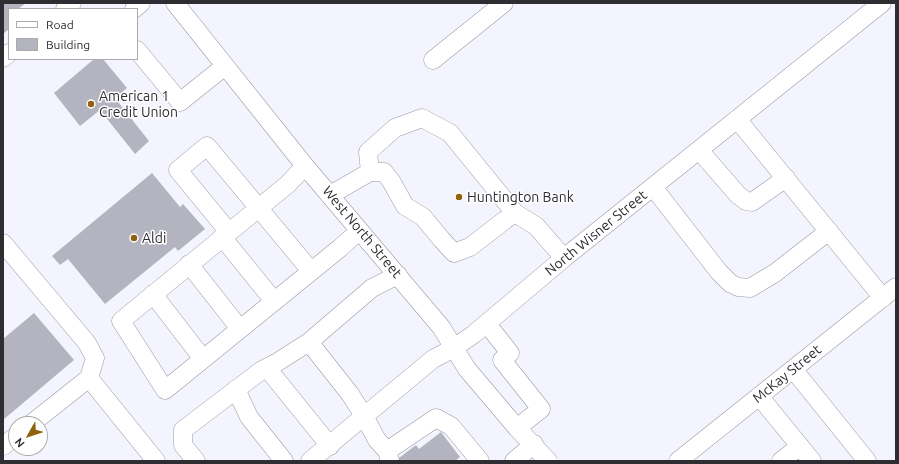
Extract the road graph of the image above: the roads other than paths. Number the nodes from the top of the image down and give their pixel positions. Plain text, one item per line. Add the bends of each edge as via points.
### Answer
1 (175, 3) edge
2 (504, 3) edge
3 (882, 3) edge
4 (138, 51) edge
5 (433, 60) dead end
6 (225, 66) junction
7 (738, 119) junction
8 (699, 150) junction
9 (305, 166) junction
10 (370, 172) junction
11 (786, 178) junction
12 (653, 187) junction
13 (330, 195) junction
14 (259, 208) junction
15 (515, 213) junction
16 (359, 231) junction
17 (829, 231) junction
18 (225, 234) junction
19 (3, 243) edge
20 (564, 258) junction
21 (188, 264) junction
22 (311, 271) junction
23 (398, 275) junction
24 (889, 292) edge
25 (153, 294) junction
26 (274, 301) junction
27 (487, 324) junction
28 (240, 329) junction
29 (309, 342) junction
30 (454, 348) junction
31 (203, 359) junction
32 (267, 368) junction
33 (793, 369) junction
34 (89, 378) junction
35 (236, 389) junction
36 (759, 396) junction
37 (41, 416) edge
38 (364, 416) junction
39 (518, 428) junction
40 (534, 444) junction
41 (330, 446) junction
42 (800, 446) junction
43 (389, 456) edge
44 (156, 461) edge
45 (196, 461) edge
46 (284, 461) edge
47 (310, 461) edge
48 (480, 461) edge
49 (514, 461) edge
50 (548, 461) edge
51 (678, 461) edge
52 (781, 461) edge
53 (812, 461) edge
54 (867, 461) edge

1 - 6 street, West North Street
2 - 5 street
3 - 7 street, North Wisner Street
4 - 6 street via 180,102
6 - 9 street, West North Street
7 - 8 street, North Wisner Street
7 - 11 street
8 - 11 street via 738,196 746,201 752,202
8 - 12 street, North Wisner Street
9 - 13 street, West North Street
9 - 14 street
10 - 13 street
10 - 15 street via 384,172 405,206 423,217 454,253 470,247
10 - 15 street via 368,152 395,128 422,118 450,133
11 - 17 street
12 - 17 street via 718,272 738,287 750,288 784,267
12 - 20 street, North Wisner Street
13 - 16 street, West North Street
14 - 18 street
14 - 18 street via 207,146 178,170
14 - 22 street
15 - 20 street via 536,226
16 - 22 street
16 - 23 street, West North Street
17 - 24 street
18 - 21 street
18 - 26 street
19 - 34 street via 87,343 95,358
20 - 27 street, North Wisner Street
21 - 25 street
21 - 28 street
22 - 26 street
23 - 29 street via 372,288
23 - 30 street, West North Street via 441,327
24 - 33 street, McKay Street
25 - 31 street
25 - 31 street via 121,321 165,390
26 - 28 street
27 - 30 street, North Wisner Street
27 - 39 street via 510,353 502,360 541,409
28 - 31 street
29 - 32 street
29 - 38 street
30 - 38 street, North Wisner Street via 433,359
30 - 39 street, West North Street via 467,369
32 - 35 street
32 - 41 street
33 - 36 street, McKay Street
33 - 54 street
34 - 37 street
34 - 44 street
35 - 45 street via 183,430 183,445
35 - 46 street via 249,416
36 - 42 street
36 - 51 street, McKay Street
38 - 41 street, North Wisner Street
38 - 43 street
39 - 40 street, West North Street
40 - 49 street
40 - 50 street, West North Street
41 - 47 street, North Wisner Street
42 - 52 street
42 - 53 street
43 - 48 street via 436,418 452,426

